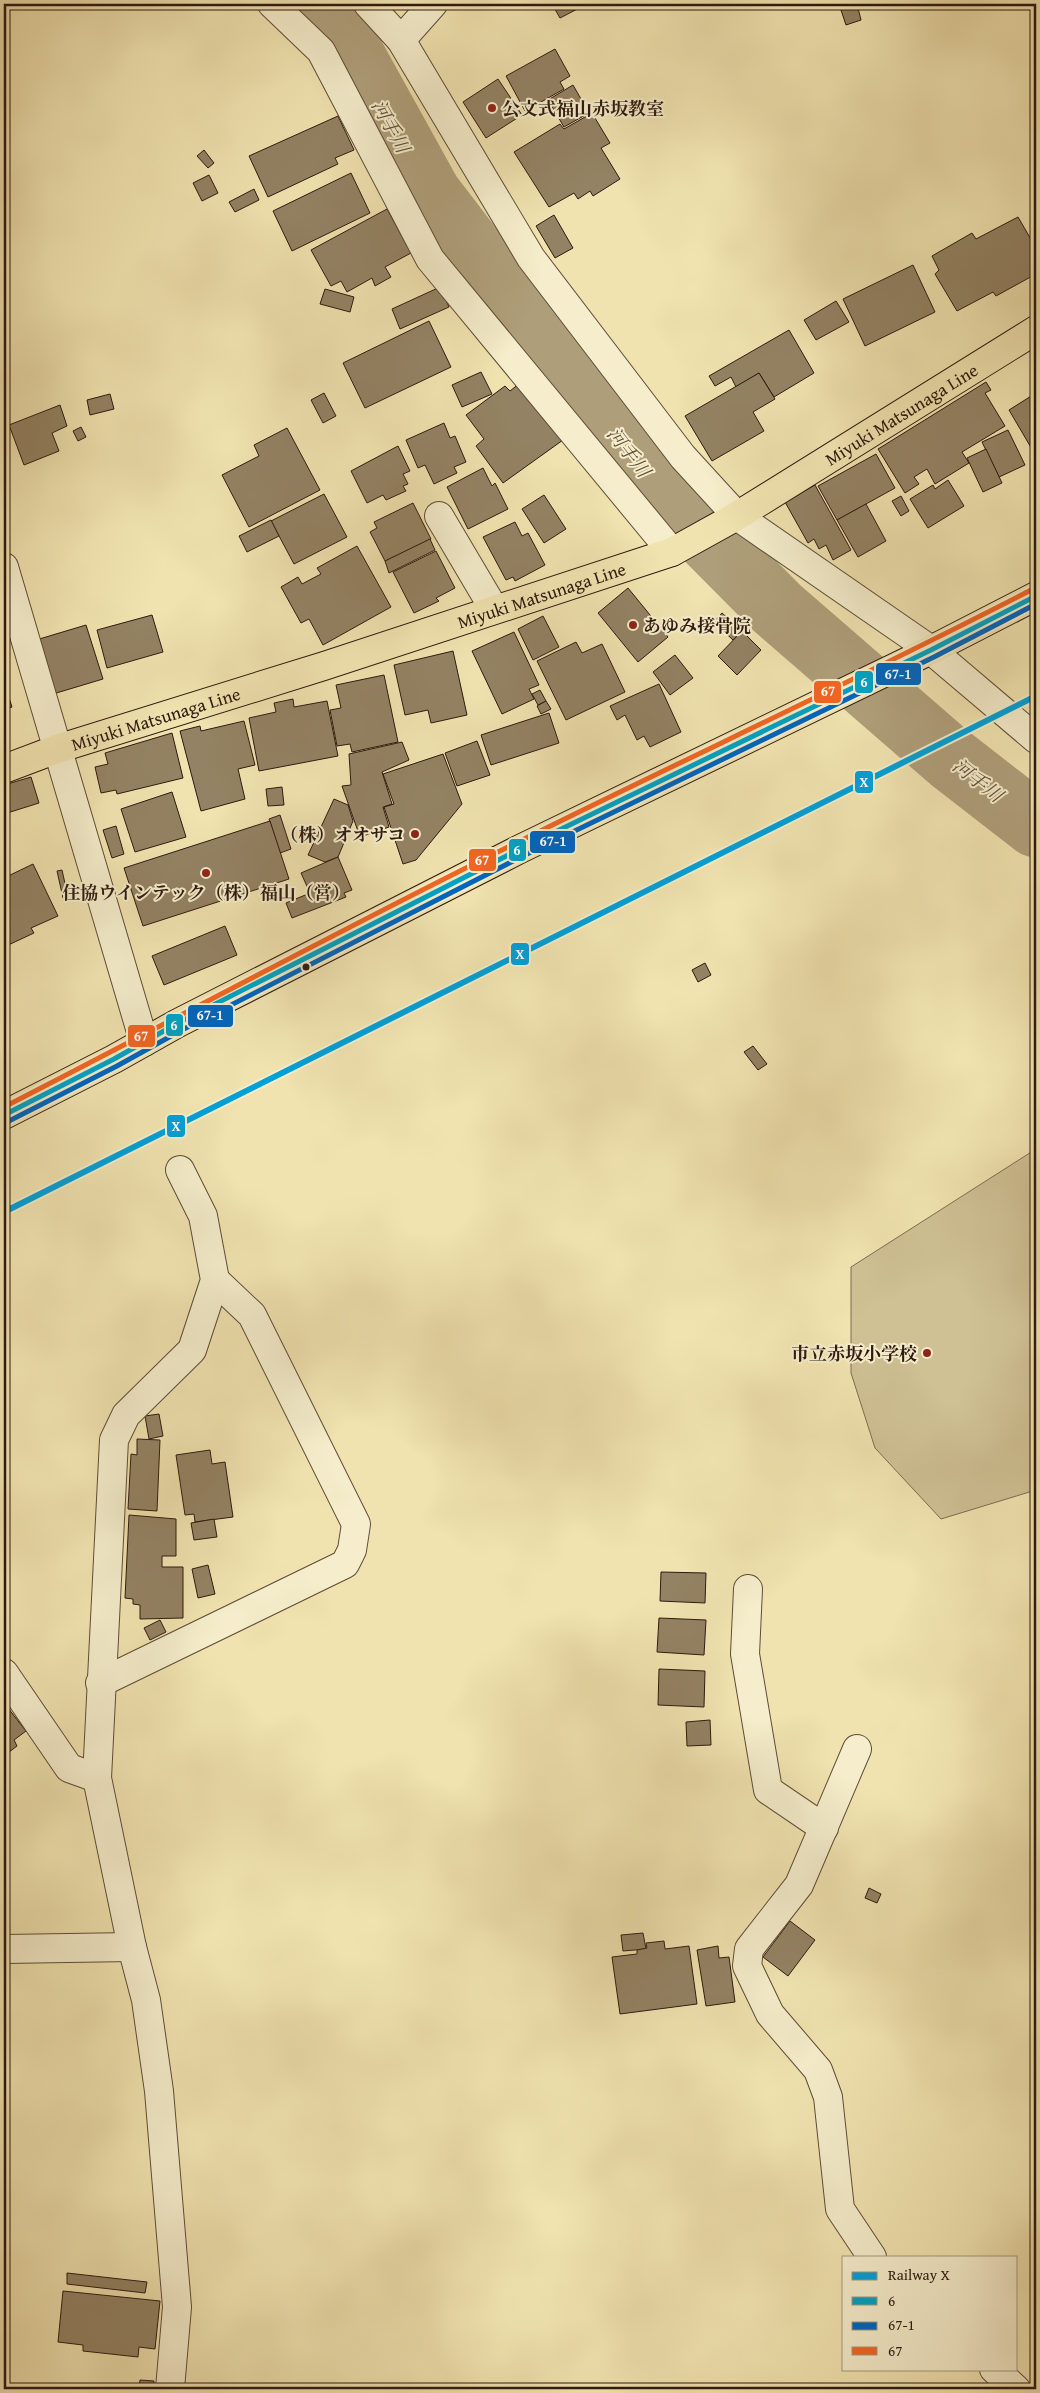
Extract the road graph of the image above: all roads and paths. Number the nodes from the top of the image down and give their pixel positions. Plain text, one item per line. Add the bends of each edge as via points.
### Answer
1 (272, 4) edge
2 (368, 4) edge
3 (433, 4) edge
4 (401, 40) junction
5 (1036, 330) edge
6 (440, 516) dead end
7 (731, 520) junction
8 (678, 549) junction
9 (4, 568) edge
10 (1036, 596) edge
11 (494, 609) junction
12 (931, 650) junction
13 (1036, 739) edge
14 (57, 750) junction
15 (4, 769) edge
16 (144, 1042) junction
17 (4, 1114) edge
18 (180, 1170) dead end
19 (215, 1280) junction
20 (748, 1589) dead end
21 (4, 1673) edge
22 (100, 1683) junction
23 (857, 1749) dead end
24 (97, 1778) junction
25 (824, 1828) junction
26 (132, 1947) junction
27 (4, 1948) edge
28 (871, 2256) edge
29 (995, 2370) edge
30 (170, 2389) edge
31 (1016, 2389) edge

1 - 8 street via 321,51 430,259
2 - 4 street
3 - 4 street
4 - 7 street via 531,258
5 - 7 main road, Miyuki Matsunaga Line
6 - 11 street
7 - 8 main road, Miyuki Matsunaga Line
7 - 12 street
8 - 11 main road, Miyuki Matsunaga Line
9 - 14 street
10 - 12 main road
11 - 14 main road, Miyuki Matsunaga Line
12 - 13 street
12 - 16 main road via 520,849
14 - 15 main road, Miyuki Matsunaga Line
14 - 16 street
16 - 17 main road
18 - 19 street via 203,1216
19 - 22 street via 192,1350 126,1416 114,1440
19 - 22 street via 252,1315 356,1524 352,1550 345,1564
20 - 25 street via 745,1654 768,1790
21 - 24 street via 69,1768
22 - 24 street
23 - 25 street
24 - 26 street
25 - 28 street via 799,1885 749,1949 747,1966 770,2014 818,2070 828,2097 840,2210
26 - 27 street
26 - 30 street via 146,2000 159,2091 176,2307
29 - 31 street

